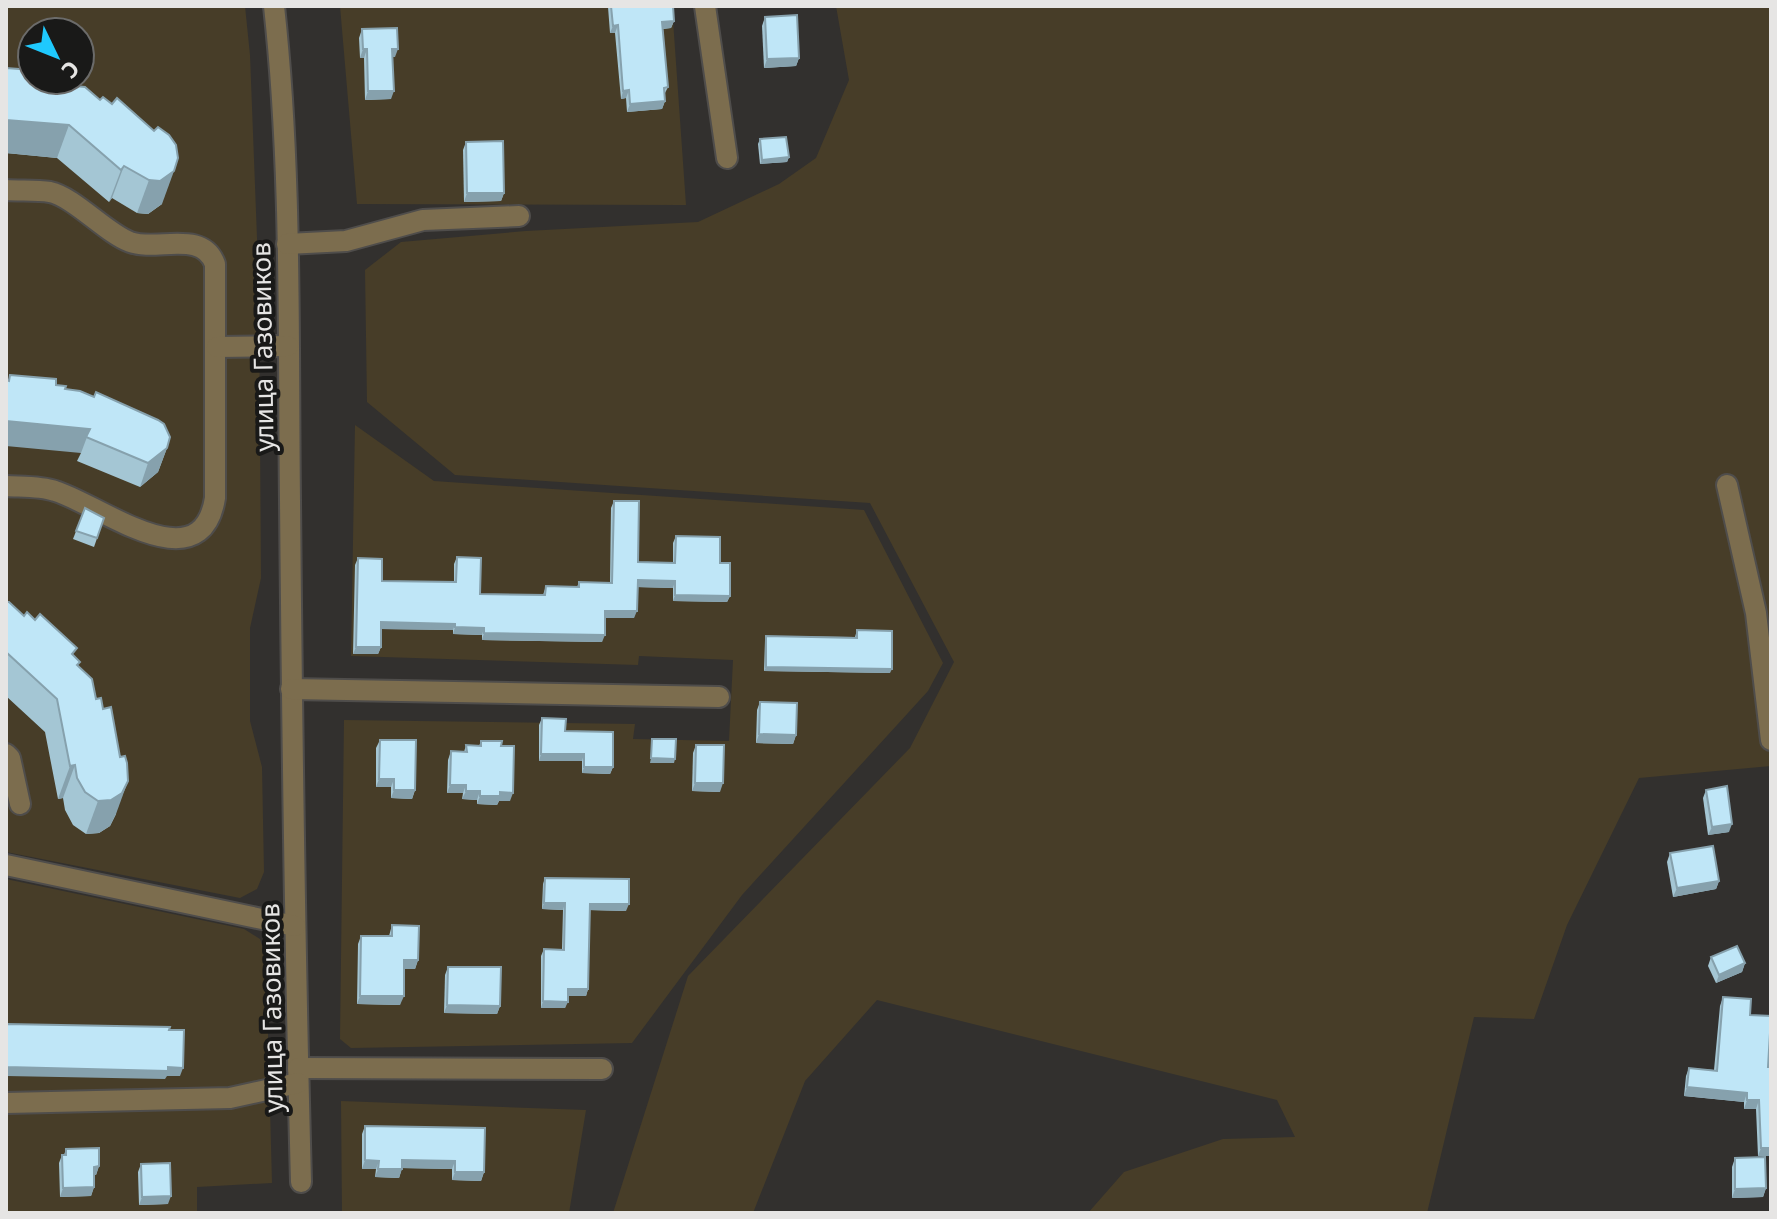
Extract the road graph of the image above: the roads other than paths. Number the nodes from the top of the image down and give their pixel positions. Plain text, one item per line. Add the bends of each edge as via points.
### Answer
1 (274, 6) edge
2 (705, 6) edge
3 (727, 158) dead end
4 (6, 190) edge
5 (519, 216) dead end
6 (287, 244) junction
7 (288, 346) junction
8 (217, 347) junction
9 (1727, 485) dead end
10 (6, 486) edge
11 (1764, 611) edge
12 (291, 689) junction
13 (719, 697) dead end
14 (1771, 740) edge
15 (6, 754) edge
16 (20, 804) dead end
17 (6, 865) edge
18 (295, 926) junction
19 (602, 1069) dead end
20 (298, 1076) junction
21 (6, 1103) edge
22 (301, 1182) dead end

1 - 6 street, улица Газовиков
2 - 3 street
4 - 8 street via 53,193 131,243 202,247 215,264
5 - 6 street via 423,220 346,241
6 - 7 street, улица Газовиков
7 - 8 street
7 - 12 street, улица Газовиков
8 - 10 street via 215,498 210,517 198,531 180,539 160,538 54,490
9 - 11 street
11 - 14 street
12 - 13 street
12 - 18 street, улица Газовиков
15 - 16 street
17 - 18 street
18 - 20 street, улица Газовиков
19 - 20 street
20 - 21 street via 230,1098
20 - 22 street, улица Газовиков

